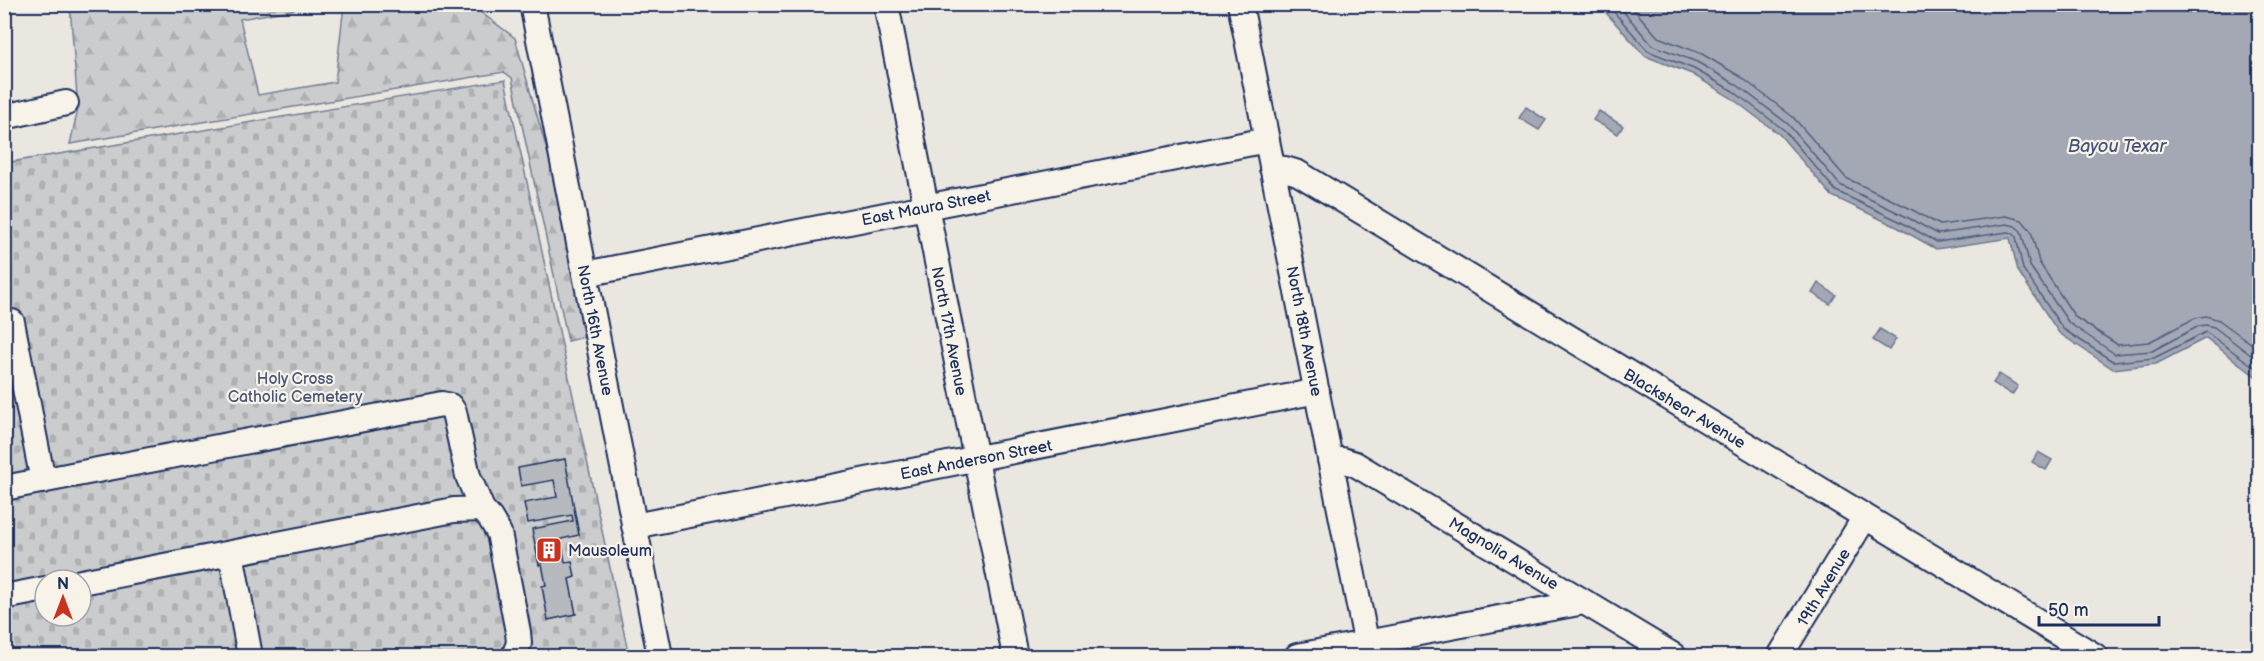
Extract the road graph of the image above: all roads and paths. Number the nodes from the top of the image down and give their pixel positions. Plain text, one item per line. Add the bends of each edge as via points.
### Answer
1 (532, 4) edge
2 (886, 4) edge
3 (1240, 4) edge
4 (66, 103) dead end
5 (4, 117) edge
6 (1267, 140) junction
7 (1272, 168) junction
8 (926, 208) junction
9 (585, 274) junction
10 (4, 324) edge
11 (1317, 391) junction
12 (976, 459) junction
13 (1330, 460) junction
14 (43, 481) junction
15 (4, 488) edge
16 (482, 509) junction
17 (1865, 517) junction
18 (634, 526) junction
19 (231, 553) junction
20 (93, 580) edge
21 (33, 591) edge
22 (4, 597) edge
23 (1584, 602) junction
24 (1368, 650) edge
25 (250, 657) edge
26 (514, 657) edge
27 (660, 657) edge
28 (1015, 657) edge
29 (1297, 657) edge
30 (1674, 657) edge
31 (1780, 657) edge
32 (2095, 657) edge

1 - 9 street, North 16th Avenue
2 - 8 street, North 17th Avenue
3 - 6 street, North 18th Avenue
4 - 5 street
6 - 7 street, North 18th Avenue
6 - 8 street, East Maura Street
7 - 11 street, North 18th Avenue
7 - 17 street, Blackshear Avenue via 1298,173
8 - 9 street, East Maura Street
8 - 12 street, North 17th Avenue
9 - 18 street, North 16th Avenue
10 - 14 street via 12,322
11 - 12 street, East Anderson Street
11 - 13 street, North 18th Avenue
12 - 18 street, East Anderson Street
12 - 28 street, North 17th Avenue
13 - 23 street, Magnolia Avenue via 1355,464
13 - 24 street, North 18th Avenue
14 - 15 street
14 - 16 street via 442,404 454,412 468,476
16 - 19 street via 454,510
16 - 26 street via 499,533 503,550 518,632
17 - 31 street, 19th Avenue
17 - 32 street, Blackshear Avenue
18 - 27 street, North 16th Avenue
19 - 20 street
19 - 25 street
21 - 22 street
23 - 24 street
23 - 30 street, Magnolia Avenue
24 - 29 street

